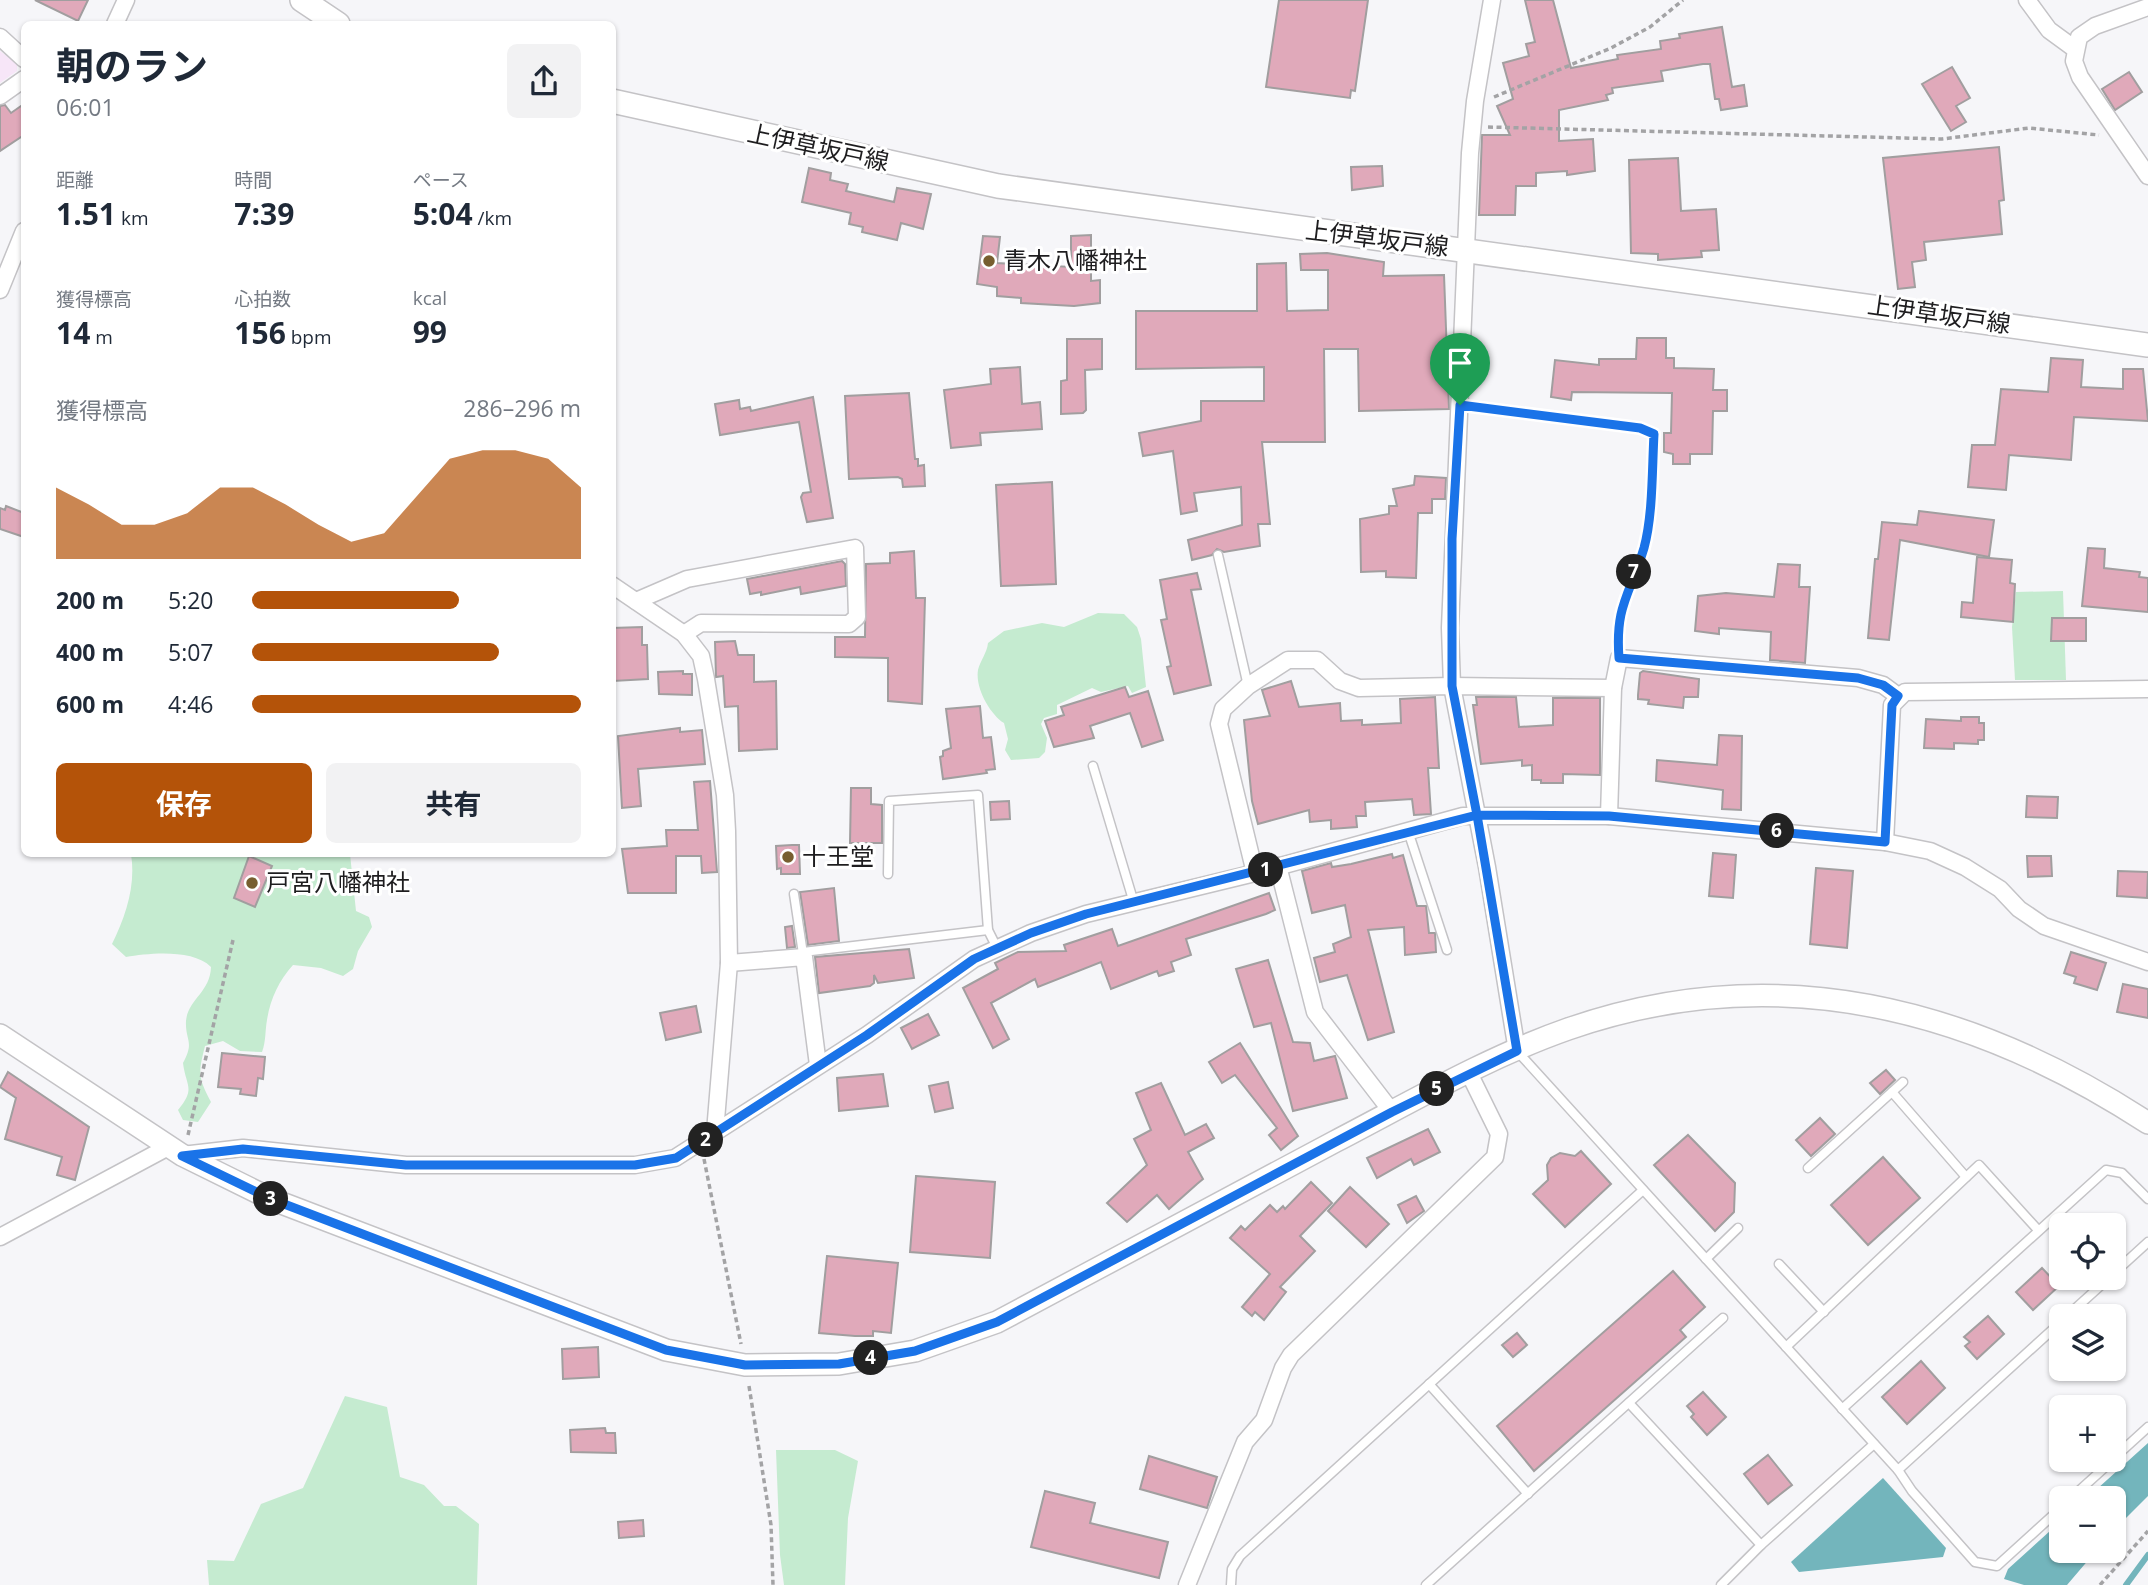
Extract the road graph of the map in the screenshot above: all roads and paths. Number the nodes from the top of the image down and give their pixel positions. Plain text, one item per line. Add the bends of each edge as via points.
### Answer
1 (126, 0) edge
2 (302, 0) edge
3 (1492, 0) edge
4 (1684, 0) edge
5 (2027, 0) edge
6 (2148, 7) edge
7 (116, 21) edge
8 (334, 21) edge
9 (0, 37) edge
10 (2075, 49) junction
11 (21, 56) edge
12 (21, 81) edge
13 (0, 96) edge
14 (1475, 101) junction
15 (616, 102) edge
16 (1472, 127) junction
17 (2119, 136) junction
18 (2148, 176) edge
19 (21, 238) edge
20 (1464, 250) junction
21 (0, 290) edge
22 (2148, 345) edge
23 (1460, 405) junction
24 (1219, 555) dead end
25 (616, 588) edge
26 (636, 601) junction
27 (684, 634) junction
28 (1619, 658) junction
29 (1248, 686) junction
30 (1452, 686) junction
31 (1613, 688) junction
32 (2148, 689) edge
33 (1898, 696) junction
34 (1093, 766) dead end
35 (1477, 815) junction
36 (1609, 816) junction
37 (1408, 831) junction
38 (1885, 842) junction
39 (1278, 866) junction
40 (1255, 873) junction
41 (888, 874) dead end
42 (794, 894) dead end
43 (1134, 902) junction
44 (988, 930) junction
45 (233, 940) dead end
46 (998, 948) junction
47 (1447, 950) dead end
48 (803, 955) junction
49 (2148, 962) edge
50 (729, 963) junction
51 (0, 1035) edge
52 (1517, 1051) junction
53 (818, 1065) junction
54 (1469, 1073) junction
55 (1903, 1082) dead end
56 (1892, 1092) junction
57 (1392, 1112) junction
58 (2148, 1124) edge
59 (715, 1132) junction
60 (702, 1143) junction
61 (176, 1151) junction
62 (1808, 1168) dead end
63 (1966, 1177) junction
64 (1643, 1190) junction
65 (2148, 1199) edge
66 (1738, 1228) dead end
67 (2038, 1230) junction
68 (0, 1237) edge
69 (2148, 1242) edge
70 (1706, 1259) junction
71 (2126, 1262) edge
72 (1779, 1264) dead end
73 (2096, 1290) edge
74 (2080, 1304) edge
75 (1824, 1312) junction
76 (1723, 1318) dead end
77 (2049, 1333) edge
78 (1786, 1347) junction
79 (745, 1365) junction
80 (1429, 1384) junction
81 (1629, 1403) junction
82 (1842, 1409) junction
83 (2148, 1427) edge
84 (1874, 1444) junction
85 (2126, 1447) edge
86 (1898, 1470) junction
87 (2099, 1472) edge
88 (2084, 1486) edge
89 (1528, 1494) junction
90 (2049, 1519) edge
91 (2148, 1531) edge
92 (1761, 1545) junction
93 (773, 1585) edge
94 (1187, 1585) edge
95 (1231, 1585) edge
96 (1426, 1585) edge
97 (1721, 1585) edge
98 (2100, 1585) edge

1 - 7 street
2 - 8 main road
3 - 14 street
4 - 14 path via 1650,27 1611,48 1502,96
5 - 10 street via 2049,30
6 - 10 street via 2095,26 2079,37
9 - 11 street
10 - 17 street via 2080,77
12 - 13 street
14 - 16 street
15 - 20 main road, 上伊草坂戸線 via 998,186
16 - 17 path via 1942,139 2029,128
16 - 20 street
17 - 18 street
19 - 21 street
20 - 22 main road, 上伊草坂戸線
20 - 23 street
23 - 28 path via 1629,426 1654,434 1644,547 1623,600 1617,628
23 - 30 street via 1452,539
24 - 29 lane
25 - 26 street
26 - 27 street
26 - 27 street via 687,579 855,548 857,618 849,624 701,623
27 - 50 street via 701,656 725,795
28 - 31 street
28 - 33 street via 1858,678 1883,685
29 - 30 street via 1288,660 1317,660 1340,681 1359,688
29 - 40 street via 1223,709 1219,724
30 - 31 street
30 - 35 street
31 - 36 street
32 - 33 street via 1972,690
33 - 38 street via 1892,705
34 - 43 lane
35 - 36 street
35 - 37 street
35 - 52 street
36 - 38 street
37 - 39 street
37 - 47 lane
38 - 49 street via 1930,851 2000,889 2044,926
39 - 40 street
39 - 57 street via 1315,1012
40 - 43 street
41 - 44 lane via 889,801 978,795
42 - 48 lane
43 - 46 street via 1086,914
44 - 46 lane
44 - 48 lane
45 - 61 path
46 - 53 street via 974,959
48 - 50 street
48 - 53 street
50 - 59 street
51 - 61 street
52 - 54 street
52 - 58 street via 1565,1030 1652,1006 1760,993 1817,996 1876,1004 1996,1042 2049,1065
52 - 64 lane
53 - 59 street
54 - 57 street
54 - 94 street via 1499,1134 1495,1157 1291,1355 1264,1420 1245,1442
55 - 56 lane
56 - 62 lane
56 - 63 lane
57 - 79 street via 997,1322 915,1351 839,1364
59 - 60 street
60 - 61 street via 676,1158 635,1165 406,1165 243,1149
60 - 79 path
61 - 68 street
61 - 79 street via 271,1199 597,1325 666,1350
63 - 67 lane via 1979,1165
63 - 75 lane
64 - 70 lane
64 - 80 lane
65 - 67 lane via 2122,1173 2106,1170
66 - 70 lane
67 - 82 lane
69 - 71 lane
70 - 78 lane
72 - 75 lane
73 - 74 lane
75 - 78 lane
76 - 81 lane
77 - 86 lane
78 - 82 lane
79 - 93 path via 771,1525
80 - 89 lane
80 - 95 lane via 1240,1556 1232,1569
81 - 89 lane
81 - 92 lane
82 - 84 lane
83 - 85 lane
84 - 86 lane
84 - 92 lane
86 - 90 lane via 1975,1562 1997,1566
87 - 88 lane
89 - 96 lane
91 - 98 path
92 - 97 lane

